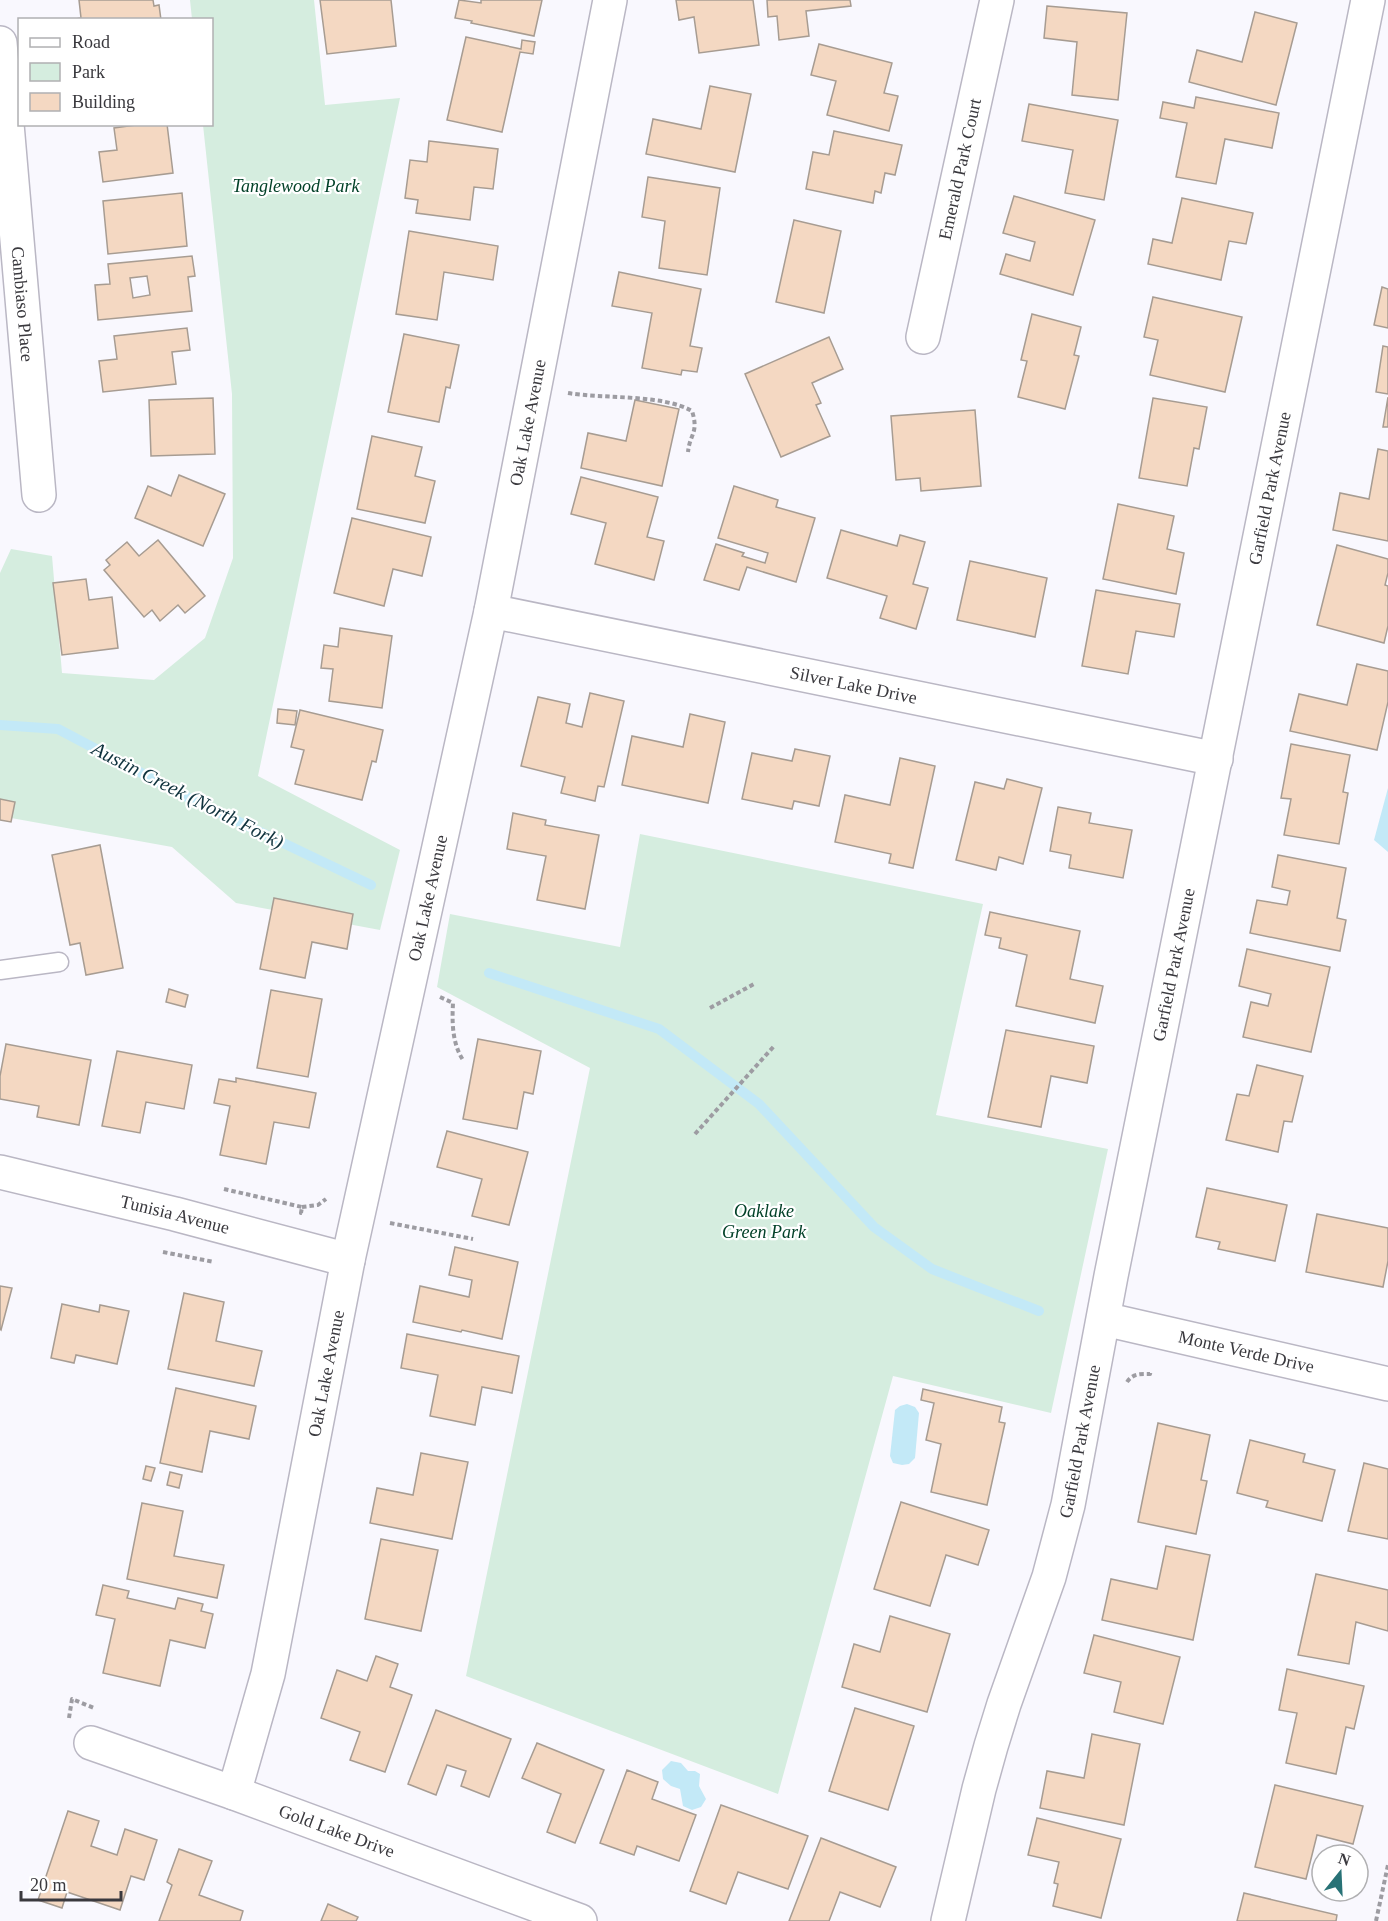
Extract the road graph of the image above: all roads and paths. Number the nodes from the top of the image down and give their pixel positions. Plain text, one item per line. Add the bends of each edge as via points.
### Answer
1 (610, 0) edge
2 (997, 0) edge
3 (1368, 0) edge
4 (0, 43) edge
5 (923, 337) dead end
6 (564, 393) dead end
7 (688, 452) dead end
8 (39, 495) dead end
9 (491, 611) junction
10 (1216, 759) junction
11 (59, 962) dead end
12 (0, 970) edge
13 (754, 984) dead end
14 (439, 997) dead end
15 (710, 1008) dead end
16 (775, 1045) dead end
17 (463, 1060) dead end
18 (695, 1134) dead end
19 (0, 1172) edge
20 (330, 1191) dead end
21 (302, 1207) dead end
22 (386, 1222) dead end
23 (473, 1239) dead end
24 (348, 1260) junction
25 (1104, 1319) junction
26 (1151, 1370) dead end
27 (1388, 1384) edge
28 (1124, 1387) dead end
29 (91, 1743) dead end
30 (234, 1793) junction
31 (1388, 1865) edge
32 (580, 1921) edge
33 (948, 1921) edge
34 (1376, 1921) edge

1 - 9 street, Oak Lake Avenue
2 - 5 street, Emerald Park Court
3 - 10 street, Garfield Park Avenue
4 - 8 street, Cambiaso Place
6 - 7 path via 682,405 692,411 696,423
9 - 10 street, Silver Lake Drive
9 - 24 street, Oak Lake Avenue
10 - 25 street, Garfield Park Avenue
11 - 12 lane
13 - 15 path
14 - 17 path via 453,1003 452,1027
16 - 18 path
19 - 24 street, Tunisia Avenue
20 - 21 path via 318,1206
22 - 23 path
24 - 30 street, Oak Lake Avenue via 268,1674
25 - 27 street, Monte Verde Drive
25 - 33 street, Garfield Park Avenue via 1057,1549 991,1746
26 - 28 path via 1150,1374 1139,1373 1130,1378
29 - 30 street, Gold Lake Drive
30 - 32 street, Gold Lake Drive
31 - 34 path

